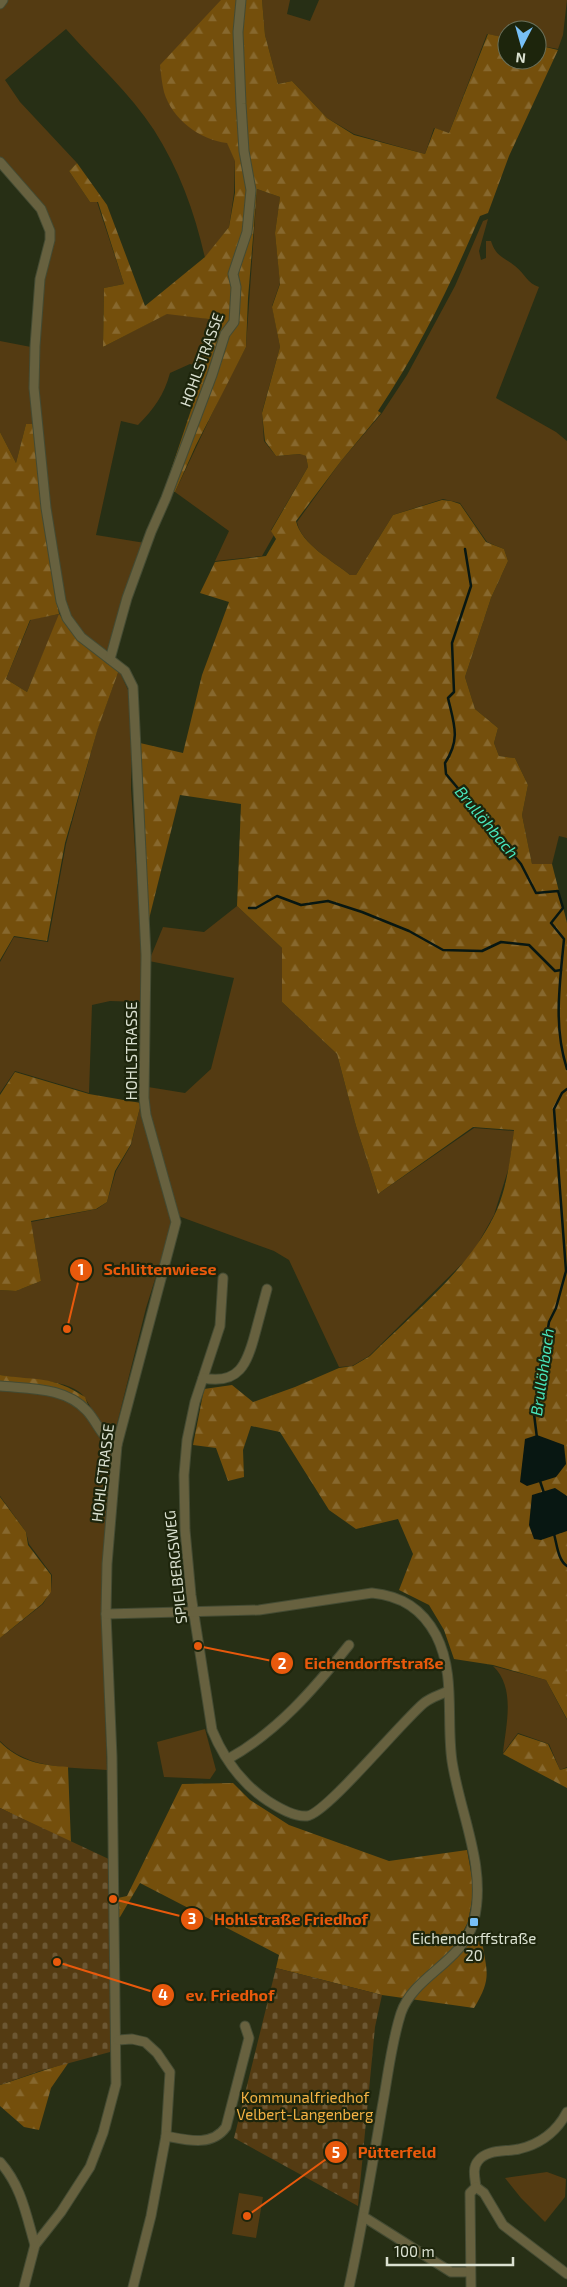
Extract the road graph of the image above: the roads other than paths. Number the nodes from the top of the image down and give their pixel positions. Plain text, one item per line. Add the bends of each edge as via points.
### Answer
1 (3, 0) edge
2 (241, 0) edge
3 (0, 4) edge
4 (0, 162) edge
5 (110, 659) junction
6 (223, 1278) dead end
7 (267, 1289) dead end
8 (203, 1378) junction
9 (0, 1386) edge
10 (117, 1445) junction
11 (193, 1613) junction
12 (106, 1614) junction
13 (350, 1645) dead end
14 (448, 1691) junction
15 (228, 1759) junction
16 (245, 2026) dead end
17 (118, 2040) junction
18 (567, 2112) edge
19 (166, 2136) junction
20 (0, 2162) edge
21 (476, 2187) junction
22 (364, 2217) junction
23 (35, 2245) junction
24 (470, 2272) junction
25 (567, 2274) edge
26 (24, 2287) edge
27 (133, 2287) edge
28 (349, 2287) edge
29 (471, 2287) edge

1 - 3 street
2 - 5 street, HOHLSTRASSE via 238,32 241,104 251,197 247,232 233,274 236,287 234,322 225,334 212,376 151,532 127,598
4 - 5 street, HOHLSTRASSE via 41,209 50,231 40,279 34,388 49,527 61,601 67,618 81,637
5 - 10 street, HOHLSTRASSE via 125,671 133,687 146,954 144,1098 176,1222
6 - 8 street, SPIELBERGSWEG via 220,1326
7 - 8 street via 249,1354 241,1369 222,1379
8 - 11 street, SPIELBERGSWEG via 187,1440 184,1475 185,1530
9 - 10 street via 55,1392 69,1397 87,1411 101,1433
10 - 12 street, HOHLSTRASSE via 106,1564
11 - 12 street
11 - 14 street via 304,1605 372,1594 398,1598 420,1611 436,1636 448,1674
11 - 15 street, SPIELBERGSWEG via 212,1730
12 - 17 street, HOHLSTRASSE
13 - 15 street via 276,1726
14 - 15 street, SPIELBERGSWEG via 425,1702 315,1814 298,1816 261,1796 238,1776
14 - 22 street via 452,1763 479,1890 474,1922 463,1946 413,1992 402,2011 394,2040
16 - 19 street via 249,2038 222,2132 208,2141
17 - 19 street via 145,2042 170,2072
17 - 23 street, HOHLSTRASSE via 116,2084 90,2167 62,2212
18 - 21 street via 552,2134 534,2144 487,2153 474,2170
19 - 27 street
20 - 23 street via 24,2200
21 - 24 street via 470,2192
21 - 25 street via 484,2193 503,2225
22 - 24 street via 451,2272
22 - 28 street
23 - 26 street, HOHLSTRASSE
24 - 29 street

